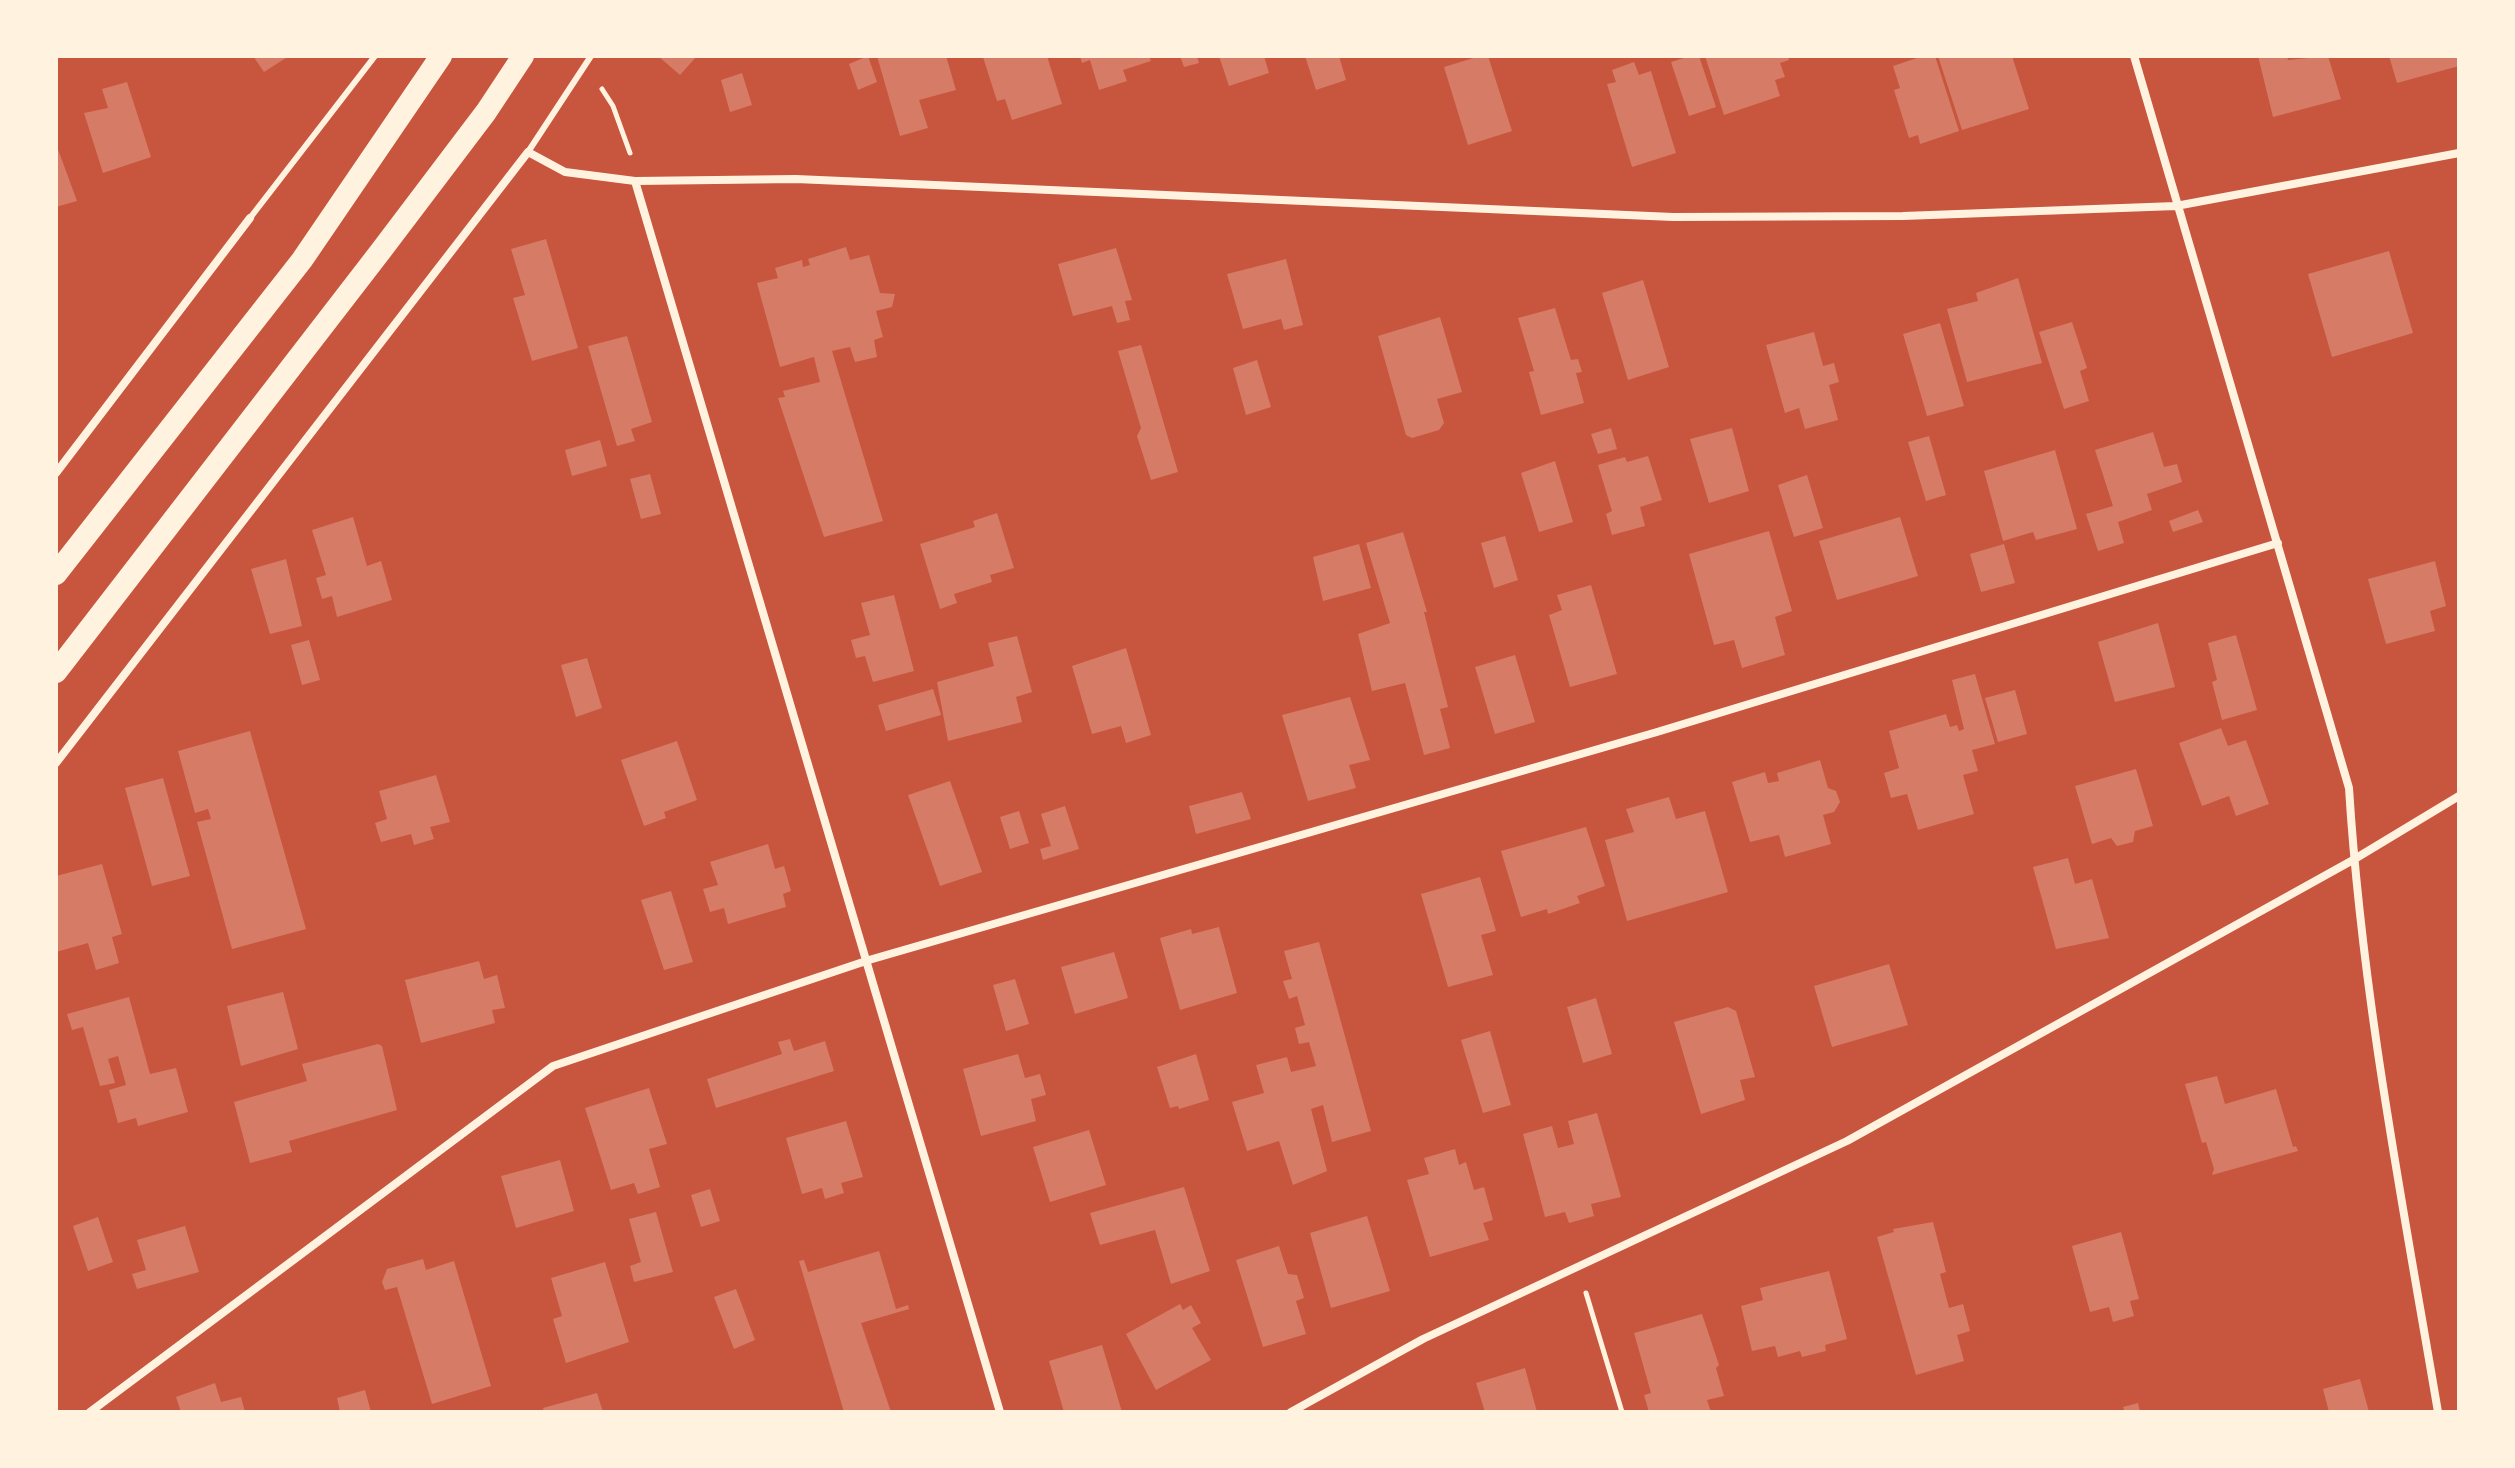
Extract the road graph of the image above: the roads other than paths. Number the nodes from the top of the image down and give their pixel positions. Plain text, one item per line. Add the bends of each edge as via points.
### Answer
1 (375, 56) edge
2 (441, 56) edge
3 (523, 56) edge
4 (591, 56) edge
5 (2134, 56) edge
6 (528, 152) junction
7 (2459, 153) edge
8 (635, 181) junction
9 (2176, 206) junction
10 (250, 218) joint
11 (56, 473) edge
12 (2278, 543) junction
13 (56, 574) edge
14 (56, 672) edge
15 (56, 763) edge
16 (2459, 796) edge
17 (2353, 860) junction
18 (869, 960) junction
19 (90, 1412) edge
20 (1000, 1412) edge
21 (1291, 1412) edge
22 (2438, 1412) edge

1 - 10 lane
2 - 13 highway via 302,260
3 - 14 highway via 380,252
4 - 6 lane
5 - 9 street
6 - 8 street via 565,172
6 - 15 street
7 - 9 street
8 - 9 street via 796,179 1673,217 1903,216
8 - 18 street
9 - 12 street
10 - 11 street
12 - 17 street via 2349,788
12 - 18 street via 1657,732
16 - 17 street
17 - 21 street via 1847,1141 1423,1339
17 - 22 street
18 - 19 street via 553,1066
18 - 20 street

